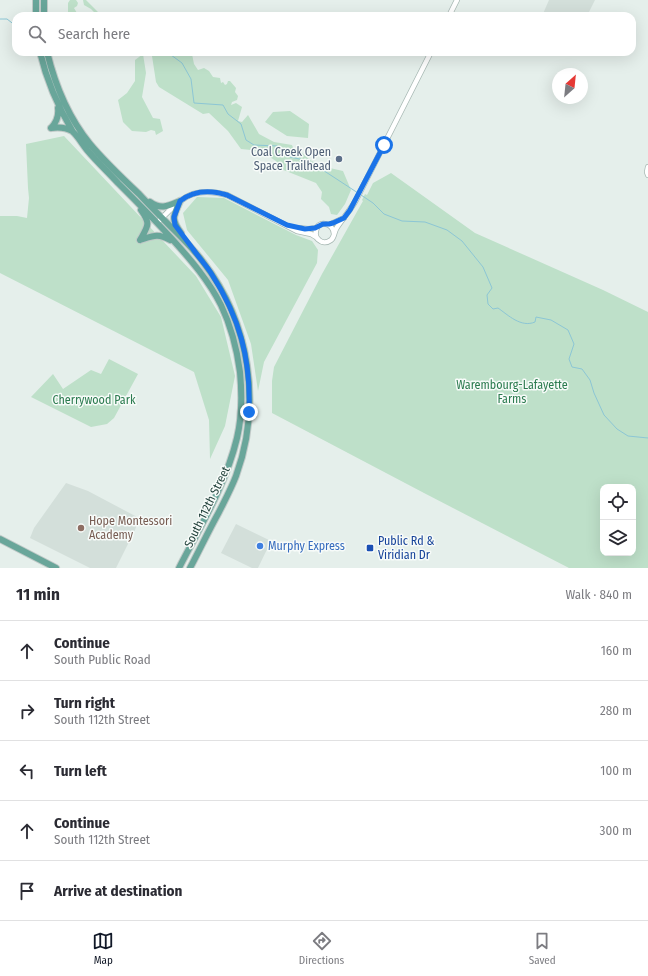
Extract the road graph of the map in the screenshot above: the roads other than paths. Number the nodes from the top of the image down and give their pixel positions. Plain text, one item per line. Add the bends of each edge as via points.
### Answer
1 (36, 0) edge
2 (44, 0) edge
3 (457, 0) edge
4 (35, 12) edge
5 (44, 12) edge
6 (451, 12) edge
7 (41, 56) edge
8 (48, 56) edge
9 (429, 56) edge
10 (58, 105) junction
11 (75, 135) junction
12 (648, 167) edge
13 (648, 175) edge
14 (128, 193) junction
15 (140, 195) junction
16 (180, 201) junction
17 (344, 218) junction
18 (160, 221) junction
19 (329, 224) junction
20 (287, 225) junction
21 (317, 228) junction
22 (334, 234) junction
23 (317, 238) junction
24 (177, 245) junction
25 (193, 250) junction
26 (0, 539) edge
27 (56, 568) edge
28 (179, 568) edge
29 (190, 568) edge

1 - 4 main road
2 - 5 main road
3 - 6 street
7 - 10 main road via 47,80
8 - 15 main road via 59,92 77,126 101,156
9 - 17 street via 356,200
10 - 11 main road
10 - 11 main road via 58,116 51,128 63,128
11 - 14 main road
12 - 13 street
14 - 18 main road
14 - 24 main road via 147,218 147,225 140,240 156,235 165,237
15 - 16 main road via 160,207
15 - 18 main road
16 - 18 street
16 - 20 street via 200,192 217,192
16 - 25 main road via 174,217 175,225
17 - 19 street
17 - 22 street
18 - 24 main road, South 112th Street
18 - 25 main road, South 112th Street
19 - 21 street
19 - 22 street
20 - 21 street via 305,229
20 - 23 street
21 - 23 street
22 - 23 street via 328,242 322,242
24 - 28 main road, South 112th Street via 208,283 219,302 236,352 241,397 238,437 222,483
25 - 29 main road, South 112th Street via 211,273 233,312 247,364 250,401 247,436 236,477
26 - 27 main road

